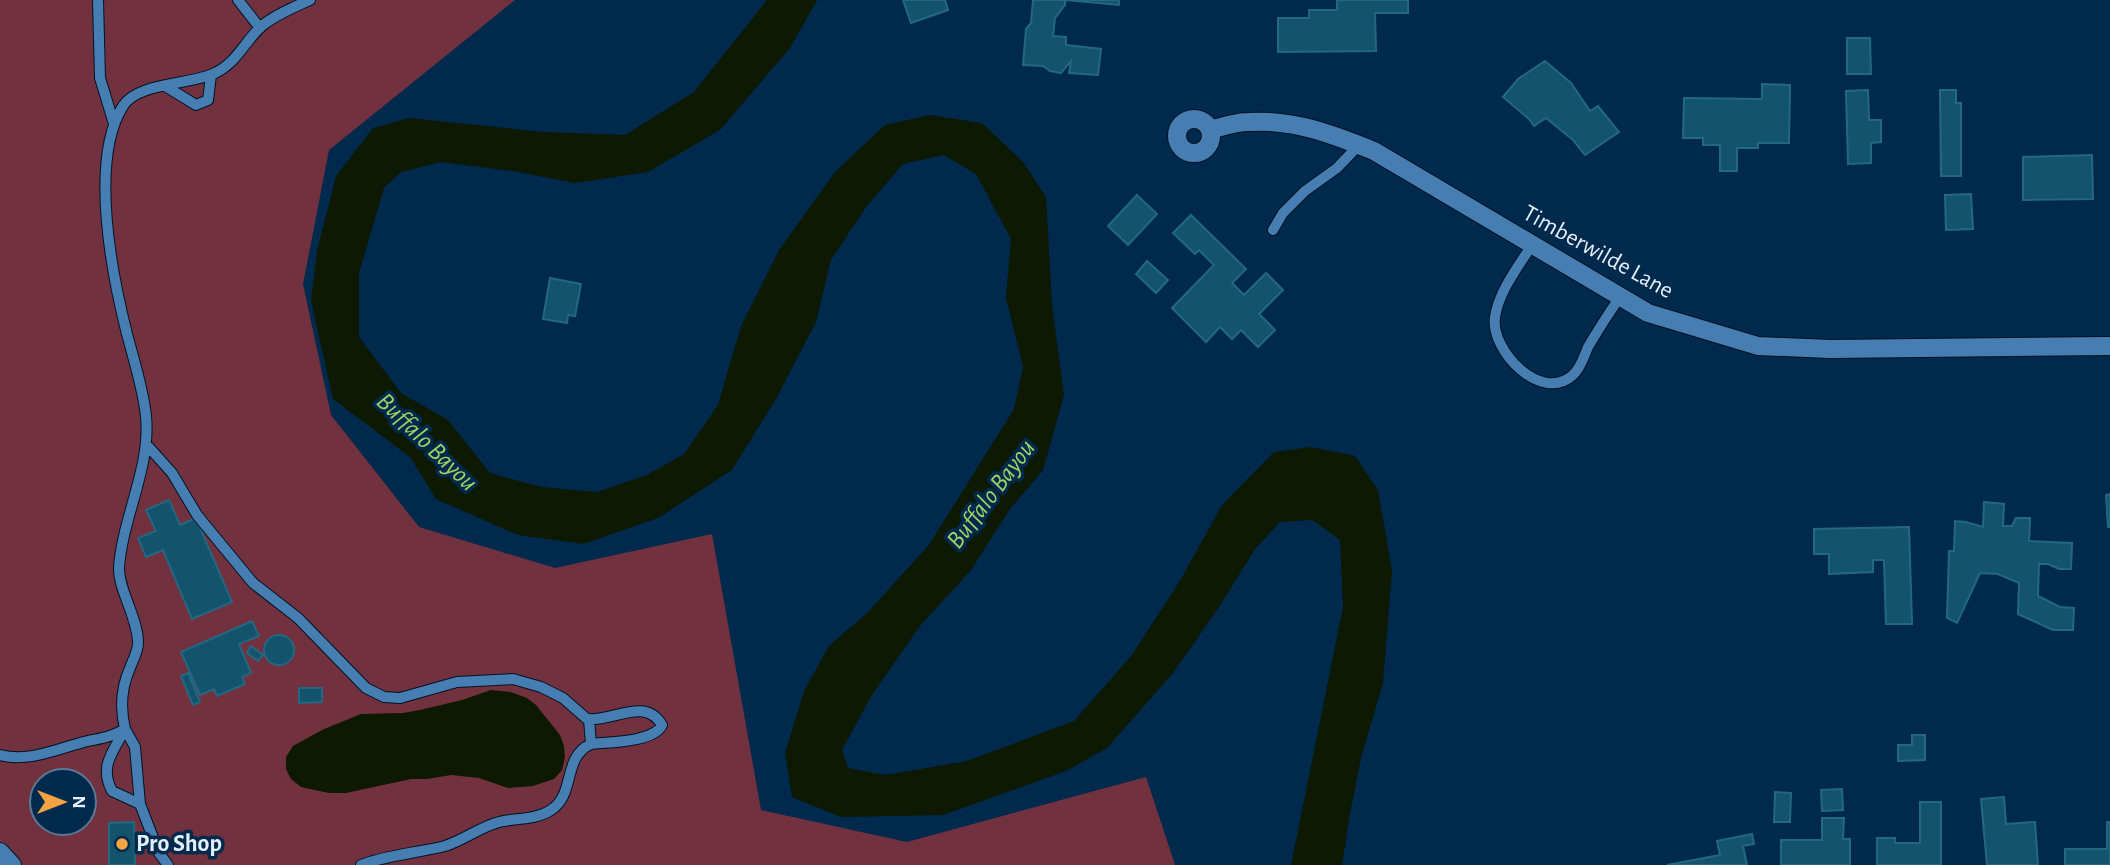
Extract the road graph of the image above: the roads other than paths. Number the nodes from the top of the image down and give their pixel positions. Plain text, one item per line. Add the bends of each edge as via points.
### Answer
1 (98, 0) edge
2 (238, 0) edge
3 (310, 0) edge
4 (260, 28) junction
5 (211, 75) junction
6 (165, 86) junction
7 (114, 124) junction
8 (1210, 130) dead end
9 (1359, 145) junction
10 (1273, 230) dead end
11 (1532, 245) junction
12 (1620, 296) junction
13 (2110, 346) edge
14 (146, 444) junction
15 (589, 719) junction
16 (125, 729) junction
17 (591, 744) junction
18 (0, 755) edge
19 (140, 804) junction
20 (0, 852) edge
21 (12, 865) edge
22 (168, 865) edge
23 (361, 865) edge

1 - 7 lane via 100,78
2 - 4 lane
3 - 4 lane
4 - 5 lane via 229,65
5 - 6 lane
5 - 6 lane via 211,96 196,105
6 - 7 lane via 132,96
7 - 14 lane via 107,159 108,226 119,298 144,400
8 - 9 street, Timberwilde Lane via 1246,122 1291,123
9 - 10 lane via 1305,191
9 - 11 street, Timberwilde Lane
11 - 12 street, Timberwilde Lane
11 - 12 lane via 1504,289 1494,317 1507,355 1535,380 1559,382 1574,375
12 - 13 street, Timberwilde Lane via 1648,313 1758,346
14 - 15 lane via 253,583 298,618 366,688 384,697 400,698 457,682 513,679 541,687
14 - 16 lane via 119,568 138,642 123,687
15 - 17 lane
15 - 17 lane via 642,710 651,712 662,725 650,736
16 - 18 lane via 108,739 33,757
16 - 19 lane via 135,747
16 - 19 lane via 105,774 112,791
17 - 23 lane via 573,761 561,802 551,811 500,822 444,846
19 - 22 lane
20 - 21 street

